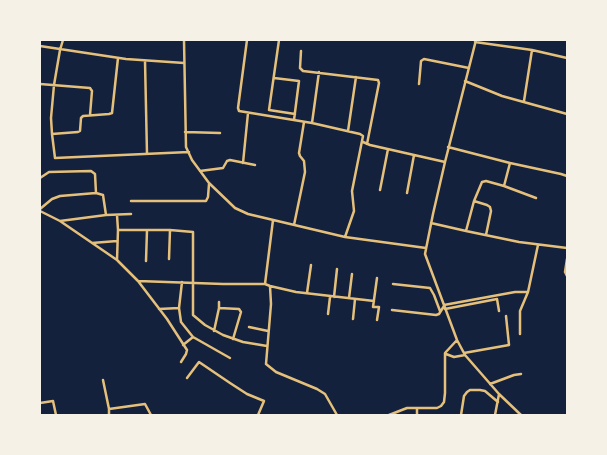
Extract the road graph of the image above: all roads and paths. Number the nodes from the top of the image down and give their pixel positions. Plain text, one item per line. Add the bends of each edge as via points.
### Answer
1 (64, 40) edge
2 (184, 40) edge
3 (247, 40) edge
4 (279, 40) edge
5 (475, 41) edge
6 (40, 46) edge
7 (60, 50) junction
8 (532, 50) junction
9 (301, 51) dead end
10 (118, 58) junction
11 (567, 58) edge
12 (144, 61) junction
13 (184, 63) junction
14 (469, 68) junction
15 (319, 72) junction
16 (356, 77) junction
17 (274, 78) junction
18 (465, 81) junction
19 (40, 84) edge
20 (419, 84) dead end
21 (54, 85) junction
22 (524, 101) junction
23 (248, 113) junction
24 (295, 114) junction
25 (567, 114) edge
26 (90, 115) junction
27 (294, 120) junction
28 (304, 122) junction
29 (312, 123) junction
30 (348, 131) junction
31 (185, 132) junction
32 (220, 133) dead end
33 (52, 134) junction
34 (363, 142) junction
35 (367, 144) junction
36 (448, 147) junction
37 (388, 150) junction
38 (189, 152) junction
39 (147, 154) junction
40 (414, 155) junction
41 (445, 162) junction
42 (243, 163) junction
43 (510, 163) junction
44 (255, 165) dead end
45 (200, 171) junction
46 (567, 176) edge
47 (40, 178) edge
48 (209, 183) junction
49 (504, 186) junction
50 (380, 190) dead end
51 (96, 193) junction
52 (407, 193) dead end
53 (536, 198) dead end
54 (131, 201) dead end
55 (474, 201) junction
56 (40, 210) edge
57 (131, 214) dead end
58 (117, 215) junction
59 (106, 216) junction
60 (274, 220) junction
61 (60, 221) junction
62 (431, 223) junction
63 (294, 225) junction
64 (118, 230) junction
65 (147, 230) junction
66 (170, 230) junction
67 (466, 232) junction
68 (486, 235) junction
69 (345, 237) junction
70 (117, 241) junction
71 (92, 243) junction
72 (538, 245) junction
73 (426, 248) junction
74 (567, 248) edge
75 (169, 259) dead end
76 (567, 259) edge
77 (117, 260) junction
78 (146, 261) dead end
79 (312, 265) dead end
80 (337, 269) dead end
81 (352, 274) dead end
82 (567, 276) edge
83 (377, 278) dead end
84 (138, 281) junction
85 (182, 282) junction
86 (193, 283) junction
87 (265, 284) junction
88 (393, 284) dead end
89 (270, 286) junction
90 (528, 292) junction
91 (307, 293) junction
92 (332, 297) junction
93 (349, 298) junction
94 (355, 299) junction
95 (374, 301) junction
96 (220, 302) dead end
97 (444, 307) junction
98 (179, 308) junction
99 (219, 308) junction
100 (159, 309) junction
101 (392, 310) dead end
102 (440, 311) junction
103 (499, 311) dead end
104 (328, 314) dead end
105 (506, 316) dead end
106 (353, 319) dead end
107 (377, 320) dead end
108 (249, 326) dead end
109 (214, 331) junction
110 (268, 331) junction
111 (458, 333) dead end
112 (455, 334) junction
113 (520, 334) dead end
114 (193, 337) junction
115 (234, 339) junction
116 (457, 340) junction
117 (183, 345) junction
118 (267, 346) junction
119 (445, 354) junction
120 (464, 354) junction
121 (230, 358) dead end
122 (181, 362) dead end
123 (521, 374) dead end
124 (187, 378) dead end
125 (103, 380) dead end
126 (490, 384) junction
127 (499, 394) junction
128 (498, 402) junction
129 (40, 403) edge
130 (109, 409) junction
131 (417, 409) junction
132 (56, 415) edge
133 (110, 415) edge
134 (151, 415) edge
135 (258, 415) edge
136 (338, 415) edge
137 (389, 415) edge
138 (417, 415) edge
139 (461, 415) edge
140 (495, 415) edge
141 (521, 415) edge

1 - 7 street
2 - 13 street
3 - 23 street via 238,110
4 - 17 street
5 - 8 street
5 - 14 street
6 - 7 street
7 - 10 street
7 - 21 street
8 - 11 street
8 - 22 street
9 - 15 street via 300,68 303,71
10 - 12 street
10 - 26 street via 112,113
12 - 13 street
12 - 39 street
13 - 31 street
14 - 18 street
14 - 20 street via 424,59 421,61
15 - 16 street
15 - 29 street
16 - 30 street
16 - 35 street via 378,80 379,83
17 - 24 street via 298,81
17 - 24 street via 269,110
18 - 22 street via 502,96
18 - 36 street
19 - 21 street
21 - 26 street via 90,88
21 - 33 street
22 - 25 street
23 - 27 street
23 - 42 street
24 - 27 street
26 - 33 street via 81,118 80,131
27 - 28 street
28 - 29 street
28 - 63 street via 299,152 306,172
29 - 30 street
30 - 34 street via 362,136
31 - 32 street
31 - 38 street
33 - 39 street via 55,158
34 - 35 street
34 - 69 street via 352,191 354,211
35 - 37 street
36 - 41 street
36 - 43 street
37 - 40 street
37 - 50 street
38 - 39 street
38 - 45 street
40 - 41 street
40 - 52 street
41 - 62 street
42 - 44 street
42 - 45 street via 230,160 223,168
43 - 46 street
43 - 49 street
45 - 48 street
47 - 51 street via 50,172 91,170 95,174
48 - 54 street via 206,201
48 - 60 street via 241,211
49 - 53 street
49 - 55 street via 482,182
51 - 56 street via 60,196 52,199
51 - 59 street via 103,195
55 - 67 street
55 - 68 street via 490,207
56 - 61 street
57 - 58 street
58 - 59 street
58 - 64 street
59 - 61 street
60 - 63 street
60 - 87 street
61 - 71 street
62 - 67 street
62 - 73 street
63 - 69 street
64 - 65 street
64 - 70 street
65 - 66 street
65 - 78 street
66 - 75 street
66 - 86 street via 194,233
67 - 68 street
68 - 72 street
69 - 73 street
70 - 71 street
70 - 77 street
71 - 77 street
72 - 74 street
72 - 90 street
73 - 97 street via 427,262
76 - 82 street
77 - 84 street
79 - 91 street
80 - 92 street
81 - 93 street
83 - 95 street
84 - 85 street
84 - 100 street
85 - 86 street
85 - 98 street
86 - 87 street
86 - 109 street via 193,314
87 - 89 street
88 - 102 street via 430,288
89 - 91 street
89 - 110 street
90 - 97 street via 515,292
90 - 113 street via 520,311
91 - 92 street
92 - 93 street
92 - 104 street
93 - 94 street
94 - 95 street
94 - 106 street
95 - 107 street via 373,307 379,307
96 - 99 street
97 - 102 street
97 - 103 street via 497,299
97 - 112 street
98 - 100 street
98 - 114 street via 181,322
99 - 109 street
99 - 115 street via 241,310
100 - 117 street
101 - 102 street via 436,315
105 - 120 street via 510,345
108 - 110 street
109 - 115 street
110 - 118 street
111 - 112 street
112 - 116 street
114 - 117 street
114 - 121 street
115 - 118 street
116 - 119 street
116 - 120 street
117 - 122 street via 187,352
118 - 136 street via 265,362 268,367 325,394
119 - 120 street via 454,357
119 - 131 street via 445,393 442,406
120 - 126 street
123 - 126 street
124 - 135 street via 199,362 247,394 264,401
125 - 130 street
126 - 127 street
127 - 128 street
127 - 141 street
128 - 139 street via 485,391 470,390 464,396
128 - 140 street
129 - 132 street via 53,401
130 - 133 street
130 - 134 street via 145,404
131 - 137 street via 407,408
131 - 138 street

